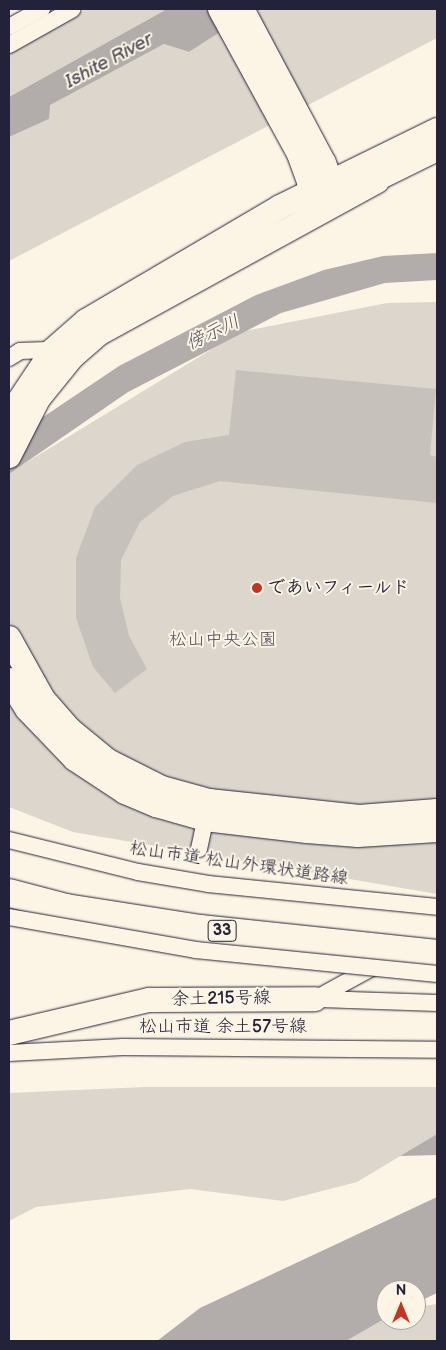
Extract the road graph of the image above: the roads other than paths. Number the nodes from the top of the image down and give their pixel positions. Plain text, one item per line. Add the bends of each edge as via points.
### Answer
1 (42, 9) edge
2 (73, 9) edge
3 (220, 9) edge
4 (242, 9) edge
5 (9, 27) edge
6 (9, 45) edge
7 (290, 118) junction
8 (437, 130) edge
9 (437, 149) edge
10 (299, 154) junction
11 (368, 175) junction
12 (326, 182) junction
13 (280, 207) junction
14 (320, 213) junction
15 (54, 350) junction
16 (9, 358) edge
17 (19, 415) edge
18 (9, 456) edge
19 (9, 638) edge
20 (9, 680) edge
21 (207, 810) junction
22 (437, 812) edge
23 (437, 830) edge
24 (9, 840) edge
25 (199, 849) dead end
26 (9, 893) edge
27 (437, 908) edge
28 (9, 917) edge
29 (437, 954) edge
30 (437, 962) edge
31 (437, 974) edge
32 (315, 999) junction
33 (437, 1002) edge
34 (9, 1033) edge
35 (437, 1050) edge
36 (9, 1053) edge

1 - 5 street
2 - 6 street
3 - 7 street
4 - 7 street
7 - 10 street
7 - 12 street
8 - 11 street
9 - 11 street
10 - 12 street via 309,182
10 - 13 street via 299,183
11 - 12 street
11 - 14 street
12 - 13 street
12 - 14 street
13 - 15 street via 95,316
14 - 17 street via 98,334
15 - 16 street via 20,351
15 - 17 street
17 - 18 street
19 - 21 street via 43,699 88,746 133,776
20 - 21 street via 55,741 98,776 156,805
21 - 22 street via 359,817
21 - 23 street via 358,835
21 - 25 street
24 - 27 street, 松山市道 松山外環状道路線 via 138,872 208,884
26 - 29 highway, 33 via 66,908 200,929
28 - 31 street, bridge via 196,950
30 - 32 street via 385,960
32 - 33 street, 余土215号線
32 - 34 street, 余土215号線 via 149,1000
35 - 36 street, 松山市道 余土57号線 via 123,1047

